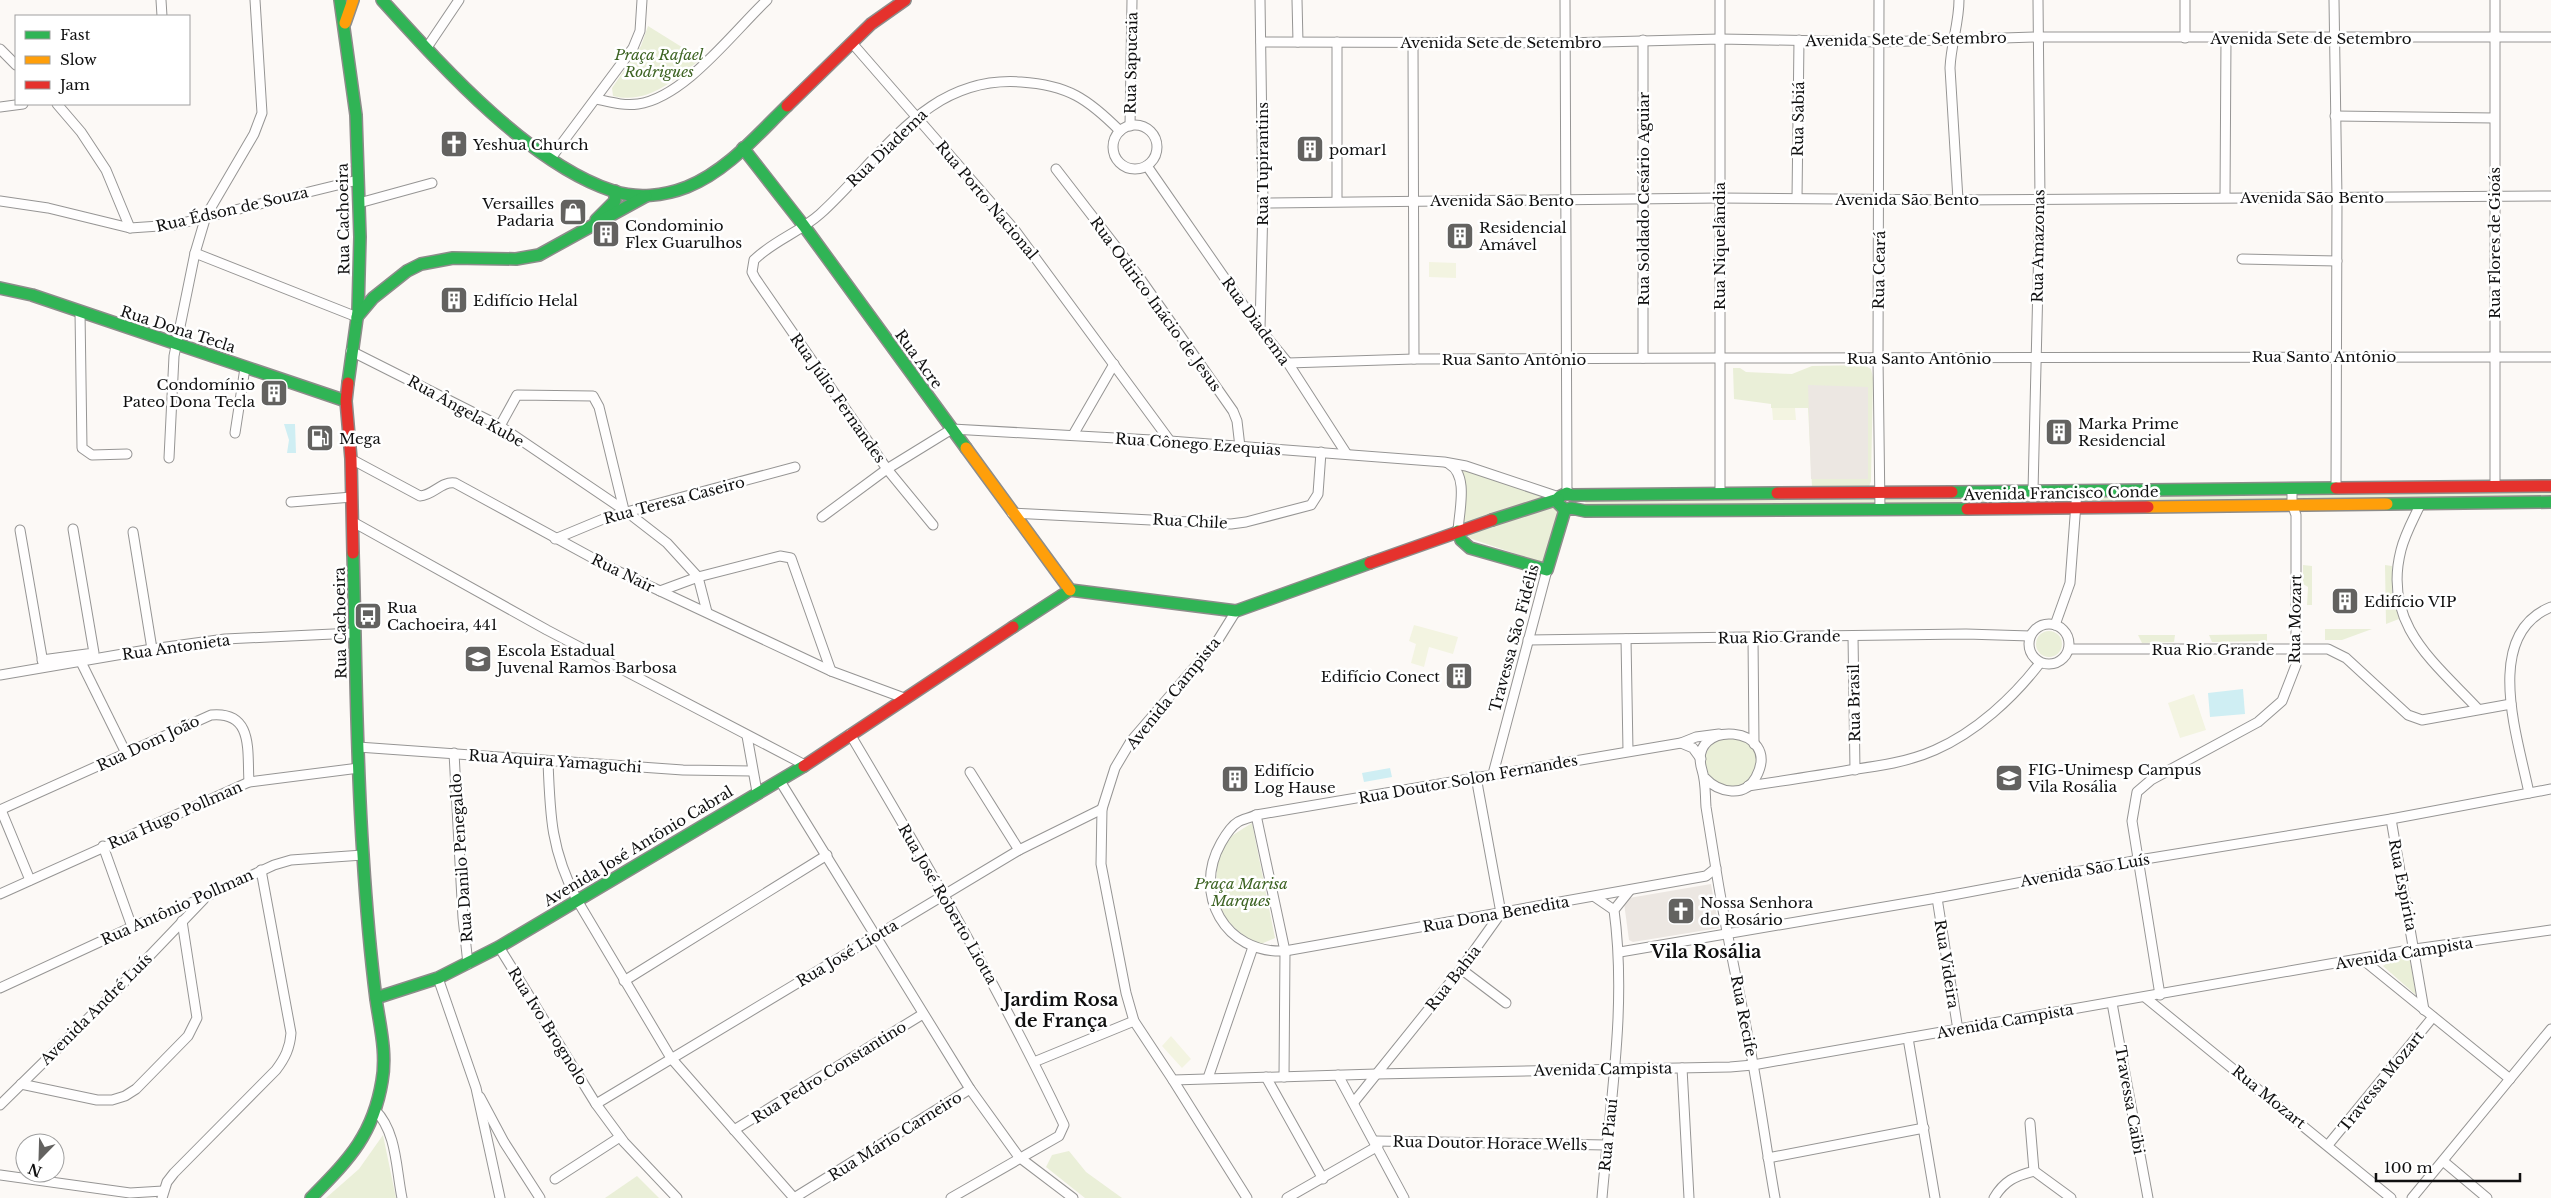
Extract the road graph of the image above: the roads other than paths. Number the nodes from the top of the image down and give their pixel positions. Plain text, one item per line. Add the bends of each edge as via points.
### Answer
1 (161, 0) edge
2 (255, 0) edge
3 (340, 0) edge
4 (353, 0) edge
5 (382, 0) edge
6 (459, 0) edge
7 (642, 0) edge
8 (767, 0) edge
9 (905, 0) edge
10 (1132, 0) edge
11 (1260, 0) edge
12 (1297, 0) edge
13 (1565, 0) edge
14 (1720, 0) edge
15 (1879, 0) edge
16 (1959, 0) edge
17 (2038, 0) edge
18 (2185, 0) edge
19 (2334, 0) edge
20 (2495, 0) edge
21 (162, 15) edge
22 (345, 23) junction
23 (2037, 37) junction
24 (2551, 37) edge
25 (2185, 38) junction
26 (2226, 38) junction
27 (2334, 38) junction
28 (2495, 38) junction
29 (1720, 39) junction
30 (1643, 40) junction
31 (1799, 40) junction
32 (1953, 40) junction
33 (1261, 42) junction
34 (1298, 42) junction
35 (1337, 42) junction
36 (1880, 42) junction
37 (852, 43) junction
38 (1413, 43) junction
39 (1564, 43) junction
40 (0, 49) edge
41 (426, 49) junction
42 (15, 64) edge
43 (596, 99) junction
44 (15, 105) edge
45 (58, 105) edge
46 (0, 107) edge
47 (916, 116) junction
48 (2335, 116) junction
49 (2494, 118) junction
50 (1130, 126) junction
51 (1120, 131) junction
52 (743, 148) junction
53 (551, 158) junction
54 (1147, 166) junction
55 (1056, 169) dead end
56 (358, 180) junction
57 (432, 183) dead end
58 (615, 191) junction
59 (646, 196) junction
60 (2551, 196) edge
61 (2225, 197) junction
62 (2495, 197) junction
63 (1719, 198) junction
64 (1797, 198) junction
65 (1880, 198) junction
66 (2337, 198) junction
67 (1643, 199) junction
68 (2040, 199) junction
69 (1413, 200) junction
70 (1566, 200) junction
71 (1958, 200) junction
72 (0, 201) edge
73 (1337, 201) junction
74 (359, 203) junction
75 (1263, 203) junction
76 (206, 216) junction
77 (593, 226) junction
78 (804, 226) junction
79 (130, 228) junction
80 (195, 253) junction
81 (2242, 259) dead end
82 (2337, 260) junction
83 (752, 265) joint
84 (0, 288) edge
85 (80, 312) junction
86 (357, 317) junction
87 (1260, 329) junction
88 (176, 344) junction
89 (351, 351) junction
90 (2337, 356) junction
91 (2035, 357) junction
92 (2493, 357) junction
93 (2551, 357) edge
94 (1643, 358) junction
95 (1720, 358) junction
96 (1567, 359) junction
97 (1878, 359) junction
98 (1414, 360) junction
99 (1288, 363) junction
100 (1114, 364) junction
101 (245, 368) junction
102 (346, 401) junction
103 (500, 426) junction
104 (952, 429) junction
105 (235, 433) dead end
106 (1073, 436) junction
107 (1170, 441) junction
108 (1240, 447) junction
109 (1321, 452) junction
110 (1346, 453) junction
111 (127, 454) dead end
112 (169, 458) dead end
113 (351, 459) junction
114 (1444, 462) junction
115 (795, 467) dead end
116 (887, 470) junction
117 (2495, 486) junction
118 (2551, 486) edge
119 (2292, 488) junction
120 (2336, 488) junction
121 (2077, 490) junction
122 (2033, 491) junction
123 (1880, 492) junction
124 (1720, 493) junction
125 (1564, 496) junction
126 (352, 497) junction
127 (291, 502) dead end
128 (2551, 502) edge
129 (2292, 504) junction
130 (2420, 505) junction
131 (2076, 508) junction
132 (1568, 509) junction
133 (1880, 509) junction
134 (626, 511) junction
135 (1012, 513) junction
136 (822, 518) dead end
137 (353, 522) junction
138 (933, 525) dead end
139 (73, 528) dead end
140 (20, 530) dead end
141 (1458, 531) junction
142 (133, 532) dead end
143 (555, 539) junction
144 (1470, 548) junction
145 (1404, 551) junction
146 (1547, 570) junction
147 (698, 577) junction
148 (660, 590) junction
149 (1070, 590) junction
150 (2551, 607) edge
151 (1236, 611) junction
152 (706, 612) junction
153 (2056, 625) junction
154 (354, 632) junction
155 (1853, 636) junction
156 (2030, 636) junction
157 (1753, 638) junction
158 (1528, 640) junction
159 (1626, 640) junction
160 (152, 649) junction
161 (2069, 649) junction
162 (2296, 649) junction
163 (81, 662) junction
164 (2040, 663) junction
165 (43, 664) junction
166 (831, 671) junction
167 (0, 675) edge
168 (904, 698) junction
169 (2511, 704) junction
170 (2478, 709) junction
171 (1754, 719) junction
172 (1738, 733) junction
173 (850, 734) junction
174 (1719, 734) junction
175 (747, 736) junction
176 (1681, 743) junction
177 (1754, 744) junction
178 (358, 747) junction
179 (1628, 751) junction
180 (126, 753) junction
181 (454, 753) junction
182 (1701, 759) junction
183 (548, 761) junction
184 (805, 766) junction
185 (359, 768) junction
186 (1855, 770) junction
187 (752, 771) junction
188 (970, 772) dead end
189 (1493, 774) junction
190 (1476, 777) junction
191 (1706, 778) junction
192 (780, 781) junction
193 (250, 782) junction
194 (1748, 786) junction
195 (2551, 789) edge
196 (1720, 790) junction
197 (757, 792) junction
198 (2529, 793) junction
199 (1706, 805) junction
200 (1102, 809) junction
201 (0, 810) edge
202 (1256, 816) junction
203 (2391, 819) junction
204 (103, 846) junction
205 (1019, 850) junction
206 (362, 855) junction
207 (827, 855) junction
208 (2139, 860) junction
209 (1716, 868) junction
210 (262, 870) junction
211 (1706, 876) junction
212 (30, 880) junction
213 (1718, 881) junction
214 (1630, 890) junction
215 (0, 894) edge
216 (945, 894) junction
217 (1595, 897) junction
218 (1937, 898) junction
219 (577, 900) junction
220 (191, 906) junction
221 (1614, 910) junction
222 (1501, 913) junction
223 (182, 921) junction
224 (132, 927) junction
225 (2551, 930) edge
226 (1728, 933) junction
227 (876, 936) junction
228 (499, 947) junction
229 (1253, 947) junction
230 (2415, 949) junction
231 (1285, 952) junction
232 (1620, 952) junction
233 (2362, 959) junction
234 (468, 964) junction
235 (1461, 969) junction
236 (438, 978) junction
237 (624, 981) junction
238 (0, 988) edge
239 (2160, 995) junction
240 (376, 998) junction
241 (2146, 998) junction
242 (1506, 1003) dead end
243 (2112, 1003) junction
244 (2424, 1010) junction
245 (923, 1014) junction
246 (2433, 1016) junction
247 (1134, 1021) junction
248 (2551, 1029) edge
249 (1958, 1030) junction
250 (1908, 1038) junction
251 (2547, 1041) edge
252 (671, 1058) junction
253 (1034, 1062) junction
254 (1753, 1065) junction
255 (1682, 1068) junction
256 (1614, 1069) junction
257 (1338, 1074) junction
258 (1376, 1074) junction
259 (1266, 1077) junction
260 (1284, 1077) junction
261 (1208, 1078) junction
262 (2510, 1079) junction
263 (1173, 1080) junction
264 (21, 1084) junction
265 (476, 1088) junction
266 (970, 1089) junction
267 (1354, 1102) junction
268 (596, 1104) junction
269 (0, 1105) edge
270 (375, 1110) junction
271 (2030, 1124) dead end
272 (1924, 1128) junction
273 (734, 1130) junction
274 (620, 1137) junction
275 (1376, 1144) junction
276 (1606, 1144) junction
277 (2328, 1145) junction
278 (1019, 1157) junction
279 (1768, 1158) junction
280 (2443, 1161) junction
281 (2034, 1171) junction
282 (0, 1175) edge
283 (555, 1179) dead end
284 (1323, 1179) junction
285 (162, 1195) edge
286 (311, 1198) edge
287 (402, 1198) edge
288 (500, 1198) edge
289 (540, 1198) edge
290 (677, 1198) edge
291 (794, 1198) edge
292 (951, 1198) edge
293 (1073, 1198) edge
294 (1247, 1198) edge
295 (1287, 1198) edge
296 (1404, 1198) edge
297 (1602, 1198) edge
298 (1688, 1198) edge
299 (1775, 1198) edge
300 (1935, 1198) edge
301 (1994, 1198) edge
302 (2071, 1198) edge
303 (2148, 1198) edge
304 (2391, 1198) edge
305 (2412, 1198) edge
306 (2486, 1198) edge

1 - 21 street
2 - 76 street via 262,113 254,134
3 - 22 street, Rua Cachoeira
4 - 22 street, Rua Cachoeira
5 - 41 street
6 - 41 street
7 - 43 street via 640,31 633,48
8 - 43 street via 697,70 671,90 638,104
9 - 37 street
10 - 50 street, Rua Sapucaia
11 - 33 street, Rua Tupirantins
12 - 34 street
13 - 39 street
14 - 29 street, Rua Niquelândia
15 - 36 street, Rua Ceará
16 - 32 street via 1958,24
17 - 23 street, Rua Amazonas
18 - 25 street
19 - 27 street
20 - 28 street, Rua Flores de Gioás
22 - 56 street, Rua Cachoeira via 356,115
23 - 25 street, Avenida Sete de Setembro
23 - 32 street, Avenida Sete de Setembro
23 - 68 street, Rua Amazonas
24 - 28 street, Avenida Sete de Setembro
25 - 26 street, Avenida Sete de Setembro
26 - 27 street, Avenida Sete de Setembro
26 - 61 street
27 - 28 street, Avenida Sete de Setembro
27 - 48 street
28 - 49 street, Rua Flores de Gioás
29 - 30 street, Avenida Sete de Setembro
29 - 31 street, Avenida Sete de Setembro
29 - 63 street, Rua Niquelândia
30 - 39 street, Avenida Sete de Setembro
30 - 67 street, Rua Soldado Cesário Aguiar
31 - 36 street, Avenida Sete de Setembro
31 - 64 street, Rua Sabiá
32 - 36 street, Avenida Sete de Setembro
32 - 71 street via 1950,68
33 - 34 street, Avenida Sete de Setembro
33 - 75 street, Rua Tupirantins
34 - 35 street, Avenida Sete de Setembro
35 - 38 street, Avenida Sete de Setembro
35 - 73 street
36 - 65 street, Rua Ceará
37 - 47 street, Rua Porto Nacional
37 - 52 street
38 - 39 street, Avenida Sete de Setembro
38 - 69 street
39 - 70 street
40 - 42 street
41 - 53 street via 488,109
43 - 53 street
44 - 46 street
45 - 79 street via 81,132 106,170
47 - 51 street, Rua Diadema via 962,89 1007,80 1032,82 1078,95 1095,106
47 - 78 street, Rua Diadema via 819,215
47 - 100 street, Rua Porto Nacional via 1014,229
48 - 49 street
48 - 66 street
49 - 62 street, Rua Flores de Gioás
50 - 51 street
50 - 54 street via 1145,128 1155,139 1156,154
51 - 54 street via 1113,144 1119,164 1133,170
52 - 59 street via 708,178 690,187
52 - 78 street, Rua Acre
53 - 58 street via 588,180
54 - 87 street, Rua Diadema
55 - 108 street, Rua Odirico Inácio de Jesus via 1137,274 1230,406 1237,421
56 - 74 street, Rua Cachoeira
56 - 76 street, Rua Édson de Souza
57 - 74 street
58 - 59 street
58 - 77 street via 616,199
59 - 77 street
60 - 62 street, Avenida São Bento
61 - 66 street, Avenida São Bento
61 - 68 street, Avenida São Bento
62 - 66 street, Avenida São Bento
62 - 92 street, Rua Flores de Gioás
63 - 64 street, Avenida São Bento
63 - 67 street, Avenida São Bento
63 - 95 street, Rua Niquelândia
64 - 65 street, Avenida São Bento
65 - 71 street, Avenida São Bento
65 - 97 street, Rua Ceará
66 - 82 street
67 - 70 street, Avenida São Bento
67 - 94 street, Rua Soldado Cesário Aguiar
68 - 71 street, Avenida São Bento
68 - 91 street, Rua Amazonas
69 - 70 street, Avenida São Bento
69 - 73 street, Avenida São Bento
69 - 98 street
70 - 96 street
72 - 79 street, Rua Édson de Souza via 48,208
73 - 75 street, Avenida São Bento
74 - 86 street, Rua Cachoeira
75 - 87 street, Rua Tupirantins
76 - 79 street, Rua Édson de Souza via 160,227
76 - 80 street
77 - 86 street via 539,255 516,259 453,258 421,264 373,298
78 - 83 street, Rua Diadema via 759,255
78 - 104 street, Rua Acre
80 - 86 street
80 - 88 street
81 - 82 street
82 - 90 street
83 - 116 street, Rua Júlio Fernandes via 755,278
84 - 85 street, Rua Dona Tecla
85 - 88 street, Rua Dona Tecla
85 - 111 street via 82,448 92,455
86 - 89 street, Rua Cachoeira
87 - 99 street, Rua Diadema
88 - 101 street, Rua Dona Tecla
88 - 112 street
89 - 102 street, Rua Cachoeira
89 - 103 street, Rua Ângela Kube
90 - 91 street, Rua Santo Antônio
90 - 92 street, Rua Santo Antônio
90 - 120 street
91 - 97 street, Rua Santo Antônio
91 - 122 street, Rua Amazonas
92 - 93 street, Rua Santo Antônio
92 - 117 street, Rua Flores de Gioás
94 - 95 street, Rua Santo Antônio
94 - 96 street, Rua Santo Antônio
95 - 97 street, Rua Santo Antônio
95 - 124 street, Rua Niquelândia
96 - 98 street, Rua Santo Antônio
96 - 125 street
97 - 123 street, Rua Ceará
98 - 99 street, Rua Santo Antônio
99 - 110 street, Rua Diadema
100 - 106 street
100 - 107 street, Rua Porto Nacional
101 - 102 street, Rua Dona Tecla
101 - 105 street
102 - 113 street, Rua Cachoeira
103 - 134 street, Rua Ângela Kube
103 - 134 street via 517,395 593,396 599,407
104 - 106 street, Rua Cônego Ezequias
104 - 116 street
104 - 135 street, Rua Acre
106 - 107 street, Rua Cônego Ezequias
107 - 108 street, Rua Cônego Ezequias
108 - 109 street, Rua Cônego Ezequias
109 - 110 street, Rua Cônego Ezequias
109 - 135 street, Rua Chile via 1318,494 1311,505 1246,522 1231,524
110 - 114 street, Rua Cônego Ezequias
113 - 126 street, Rua Cachoeira
113 - 143 street, Rua Nair via 420,496 443,484 455,483
114 - 125 street, Rua Cônego Ezequias
114 - 141 street via 1457,470 1460,479
115 - 134 street, Rua Teresa Caseiro
116 - 136 street
116 - 138 street, Rua Júlio Fernandes
117 - 118 street, Avenida Francisco Conde
117 - 120 street, Avenida Francisco Conde
119 - 120 street, Avenida Francisco Conde
119 - 121 street, Avenida Francisco Conde
119 - 129 street, Rua Mozart
121 - 122 street, Avenida Francisco Conde
121 - 131 street
122 - 123 street, Avenida Francisco Conde
123 - 124 street, Avenida Francisco Conde
123 - 133 street, Rua Ceará
124 - 125 street, Avenida Francisco Conde
125 - 132 street, Travessa São Fidélis via 1575,504
125 - 141 street, Avenida Francisco Conde
126 - 127 street
126 - 137 street, Rua Cachoeira
128 - 130 street, Avenida Francisco Conde
129 - 130 street, Avenida Francisco Conde
129 - 131 street, Avenida Francisco Conde
129 - 162 street, Rua Mozart via 2296,515
130 - 170 street via 2404,538 2398,565 2397,580 2406,625 2422,650
131 - 133 street, Avenida Francisco Conde
131 - 153 street via 2070,583
132 - 133 street, Avenida Francisco Conde
132 - 146 street, Travessa São Fidélis
134 - 143 street, Rua Teresa Caseiro
134 - 147 street, Rua Ângela Kube via 667,543
135 - 149 street, Rua Acre
137 - 154 street, Rua Cachoeira
137 - 175 street
139 - 165 street via 94,653
140 - 165 street
141 - 144 street via 1461,540
141 - 145 street, Avenida Francisco Conde
142 - 160 street
143 - 148 street, Rua Nair
144 - 145 street via 1444,543
144 - 146 street
145 - 151 street
146 - 158 street, Travessa São Fidélis
147 - 148 street
147 - 152 street
147 - 166 street via 780,556 791,558
148 - 152 street, Rua Nair
149 - 151 street
149 - 168 street, Avenida José Antônio Cabral
150 - 169 street via 2528,621 2514,645
151 - 200 street, Avenida Campista via 1218,640 1131,742 1115,768
152 - 166 street, Rua Nair
153 - 156 street via 2044,624
153 - 161 street via 2065,632
154 - 160 street, Rua Antonieta via 225,639
154 - 178 street, Rua Cachoeira
155 - 156 street, Rua Rio Grande
155 - 157 street, Rua Rio Grande
155 - 186 street, Rua Brasil
156 - 164 street via 2029,648
157 - 159 street, Rua Rio Grande
157 - 171 street
158 - 159 street, Rua Rio Grande
158 - 189 street, Travessa São Fidélis
159 - 179 street
160 - 163 street, Rua Antonieta
161 - 162 street, Rua Rio Grande
161 - 164 street via 2058,663
162 - 170 street, Rua Rio Grande via 2338,652 2415,718 2422,720
162 - 208 street, Rua Mozart via 2296,665 2290,684 2282,701 2270,713 2151,780 2137,792 2132,821
163 - 165 street, Rua Antonieta
163 - 180 street
164 - 186 street via 2015,692 1960,736 1905,761
165 - 167 street, Rua Antonieta
166 - 168 street, Rua Nair
168 - 173 street, Avenida José Antônio Cabral
169 - 170 street, Rua Rio Grande
169 - 198 street
171 - 172 street
171 - 177 street
172 - 174 street
172 - 177 street
173 - 184 street, Avenida José Antônio Cabral
173 - 216 street, Rua José Roberto Liotta
174 - 176 street, Rua Doutor Solon Fernandes
174 - 182 street via 1704,748
175 - 184 street
175 - 187 street
176 - 179 street, Rua Doutor Solon Fernandes
176 - 182 street via 1693,748
177 - 194 street via 1760,762 1755,780
178 - 181 street, Rua Aquira Yamaguchi
178 - 185 street, Rua Cachoeira
179 - 189 street, Rua Doutor Solon Fernandes
180 - 193 street, Rua Dom João via 198,719 230,716 240,722 245,733
180 - 201 street, Rua Dom João
181 - 183 street, Rua Aquira Yamaguchi
181 - 234 street, Rua Danilo Penegaldo
182 - 191 street via 1701,769
183 - 187 street, Rua Aquira Yamaguchi
183 - 219 street via 550,821 555,847
184 - 192 street, Avenida José Antônio Cabral
185 - 193 street, Rua Hugo Pollman
185 - 206 street, Rua Cachoeira
186 - 194 street
187 - 197 street
188 - 205 street
189 - 190 street, Rua Doutor Solon Fernandes
190 - 202 street, Rua Doutor Solon Fernandes
190 - 222 street
191 - 196 street
191 - 199 street, Rua Recife
192 - 197 street, Avenida José Antônio Cabral
192 - 207 street
193 - 204 street, Rua Hugo Pollman
194 - 196 street via 1730,792
195 - 198 street, Avenida São Luís
196 - 199 street
197 - 219 street, Avenida José Antônio Cabral
198 - 203 street, Avenida São Luís
199 - 209 street, Rua Recife
200 - 205 street, Rua José Liotta
200 - 247 street, Avenida Campista via 1101,864
201 - 212 street
202 - 229 street via 1236,822 1224,836 1215,853 1210,878 1213,906 1221,921 1235,937
202 - 231 street
203 - 208 street, Avenida São Luís
203 - 230 street, Rua Espírita
204 - 212 street, Rua Hugo Pollman
204 - 224 street
205 - 216 street, Rua José Liotta
206 - 210 street, Rua Antônio Pollman via 291,860
206 - 240 street, Rua Cachoeira
207 - 227 street
207 - 237 street
208 - 218 street, Avenida São Luís
208 - 239 street, Rua Mozart
209 - 211 street, Rua Dona Benedita
209 - 213 street, Rua Recife
210 - 220 street, Rua Antônio Pollman
210 - 285 street via 291,1033 290,1044 276,1070 174,1173
211 - 213 street
211 - 214 street, Rua Dona Benedita
212 - 215 street, Rua Hugo Pollman
213 - 226 street, Rua Recife
214 - 217 street, Rua Dona Benedita
214 - 221 street
216 - 227 street, Rua José Liotta
216 - 253 street, Rua José Roberto Liotta
217 - 221 street
217 - 222 street, Rua Dona Benedita
218 - 226 street, Avenida São Luís
218 - 249 street, Rua Videira
219 - 228 street, Avenida José Antônio Cabral
219 - 237 street
220 - 223 street, Avenida André Luís
220 - 224 street, Rua Antônio Pollman
221 - 232 street, Rua Piauí
222 - 231 street, Rua Dona Benedita
222 - 235 street, Rua Bahia
223 - 264 street, Avenida André Luís
223 - 264 street via 197,1018 188,1036 130,1092 112,1100 97,1100
224 - 238 street, Rua Antônio Pollman
225 - 230 street, Avenida Campista
226 - 232 street, Avenida São Luís
226 - 254 street, Rua Recife
227 - 245 street
227 - 252 street, Rua José Liotta
228 - 234 street, Avenida José Antônio Cabral
228 - 268 street, Rua Ivo Brognolo
229 - 231 street
229 - 261 street
230 - 233 street, Avenida Campista
230 - 244 street, Rua Espírita
231 - 260 street
232 - 256 street, Rua Piauí
233 - 239 street, Avenida Campista
233 - 244 street
234 - 236 street, Avenida José Antônio Cabral
235 - 242 street
235 - 258 street, Rua Bahia
236 - 240 street, Avenida José Antônio Cabral
236 - 265 street
237 - 252 street
239 - 241 street, Avenida Campista
240 - 270 street, Rua Cachoeira via 385,1055
241 - 243 street, Avenida Campista
241 - 277 street, Rua Mozart
243 - 249 street, Avenida Campista
243 - 303 street, Travessa Caibi
244 - 246 street
245 - 266 street
245 - 273 street, Rua Pedro Constantino
246 - 262 street
246 - 277 street, Travessa Mozart
247 - 253 street
247 - 263 street, Avenida Campista
248 - 251 street
249 - 250 street, Avenida Campista
250 - 254 street, Avenida Campista
250 - 272 street
251 - 262 street
252 - 268 street, Rua José Liotta
252 - 273 street
253 - 278 street, Rua José Roberto Liotta via 1064,1125 1059,1136
254 - 255 street, Avenida Campista
254 - 279 street, Rua Recife
255 - 256 street, Avenida Campista
255 - 298 street
256 - 258 street, Avenida Campista
256 - 276 street, Rua Piauí
257 - 258 street, Avenida Campista
257 - 260 street, Avenida Campista
257 - 267 street
258 - 267 street, Rua Bahia
259 - 260 street, Avenida Campista
259 - 261 street, Avenida Campista
259 - 284 street
261 - 263 street, Avenida Campista
262 - 280 street
263 - 294 street
264 - 269 street, Avenida André Luís
265 - 288 street
265 - 289 street via 504,1142
266 - 278 street
266 - 291 street, Rua Mário Carneiro
267 - 275 street
268 - 274 street, Rua Ivo Brognolo
270 - 286 street, Rua Cachoeira via 363,1140 350,1158
270 - 287 street via 390,1131
271 - 281 street
272 - 279 street
272 - 300 street
273 - 291 street
274 - 283 street
274 - 290 street, Rua Ivo Brognolo
275 - 276 street, Rua Doutor Horace Wells
275 - 284 street
275 - 296 street
276 - 297 street, Rua Piauí
277 - 304 street, Rua Mozart
278 - 292 street
278 - 293 street
279 - 299 street, Rua Recife
280 - 305 street
280 - 306 street
281 - 301 street via 2004,1183
281 - 302 street
282 - 285 street
284 - 295 street

